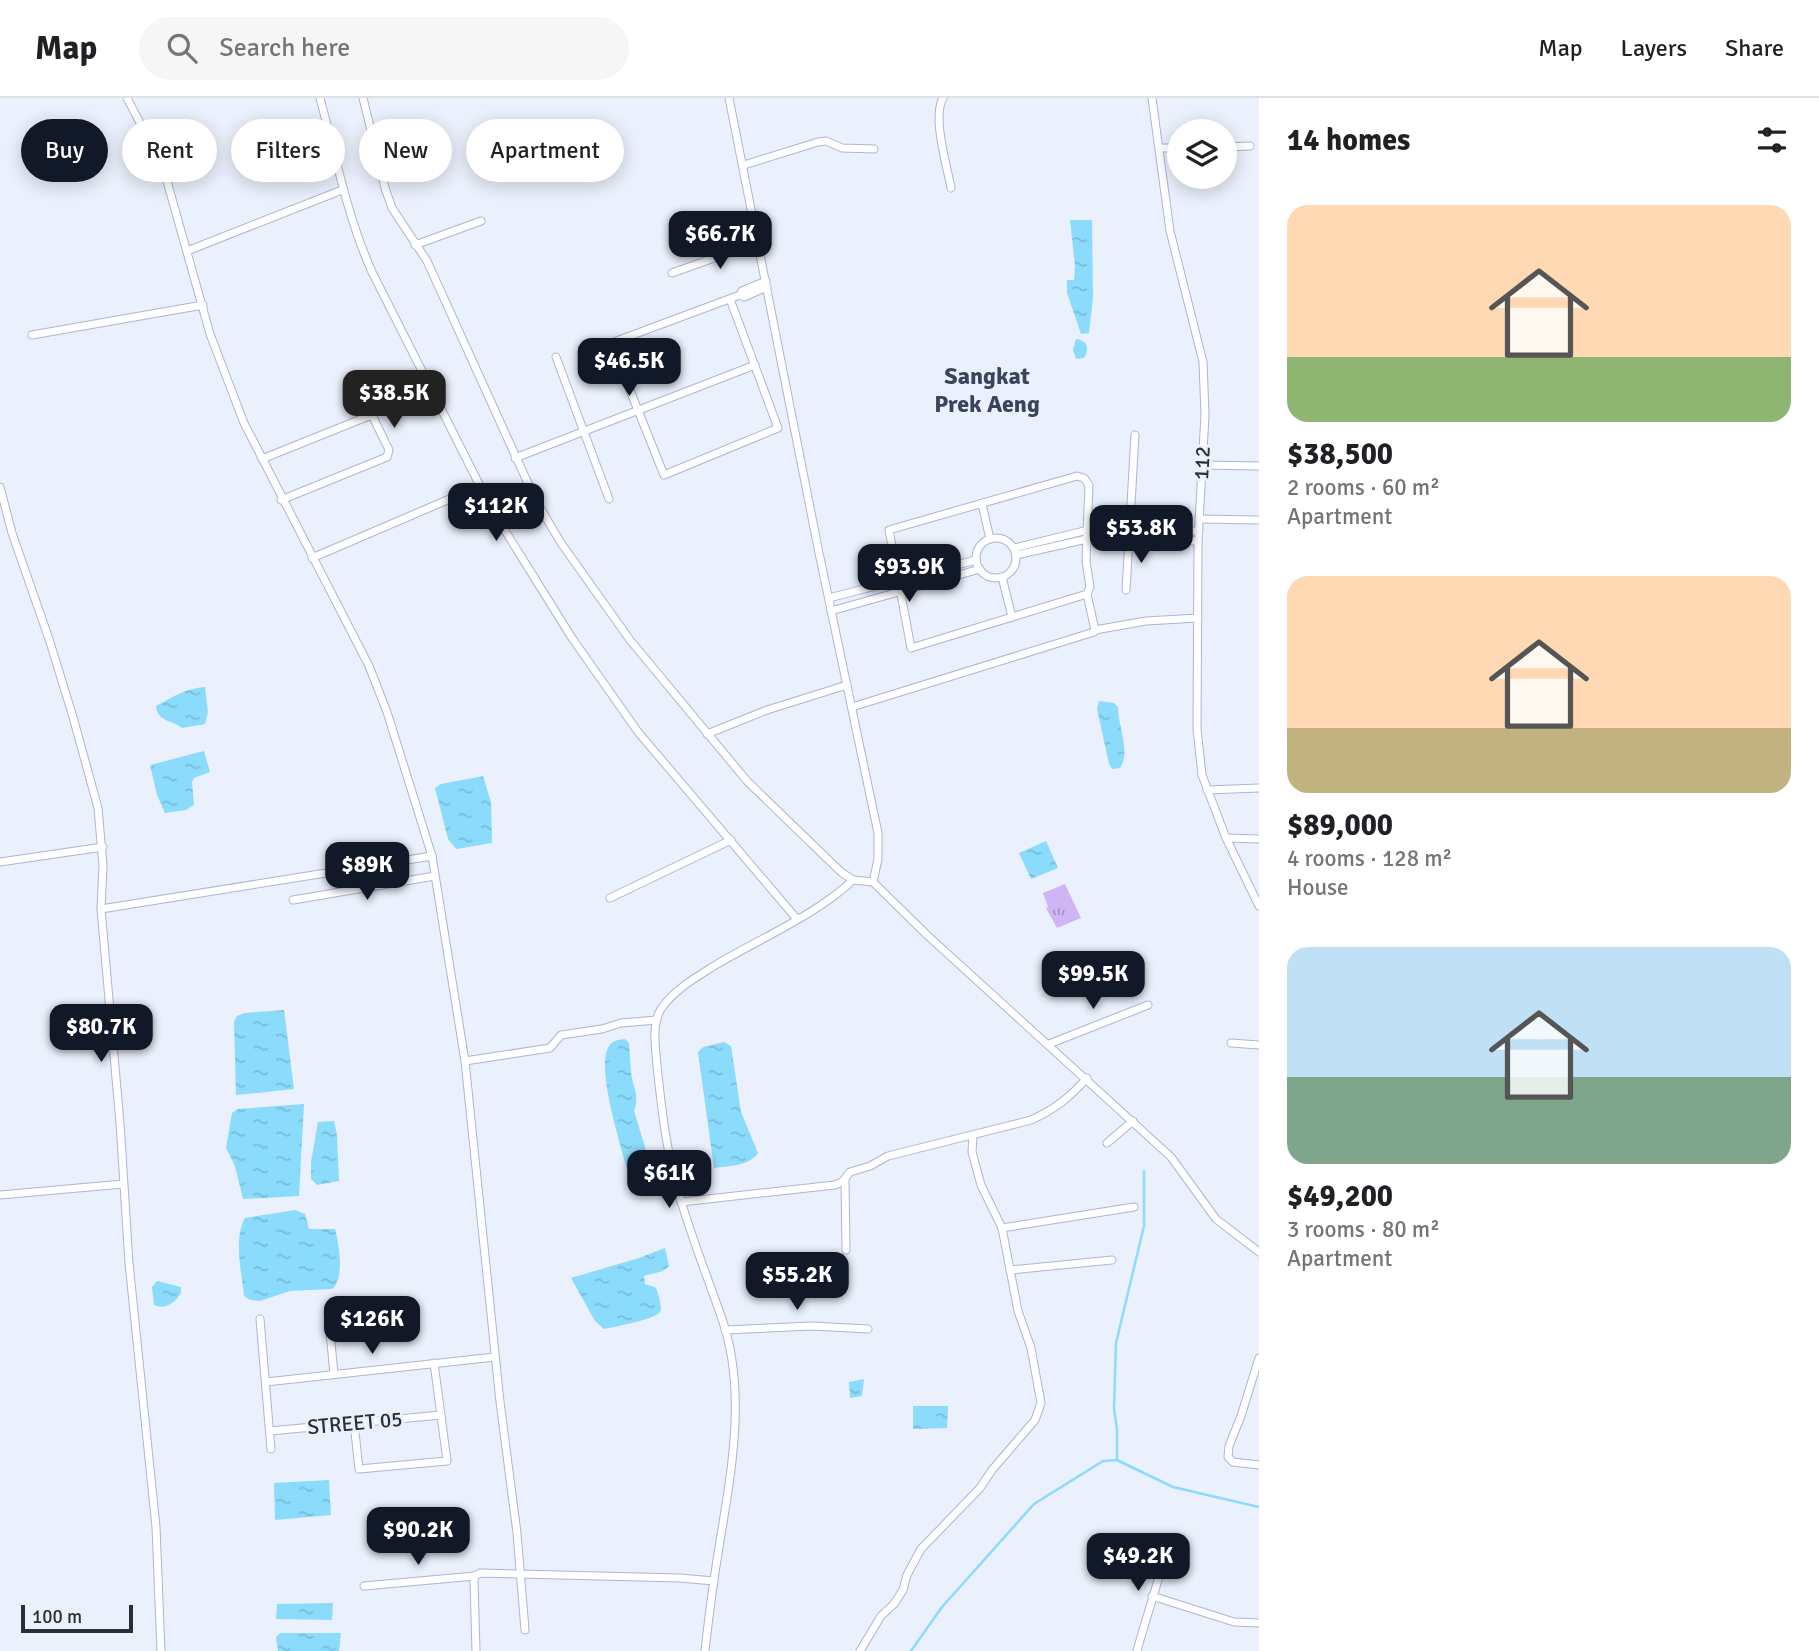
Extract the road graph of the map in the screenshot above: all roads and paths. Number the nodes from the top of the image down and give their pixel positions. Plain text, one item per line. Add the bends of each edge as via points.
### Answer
1 (127, 98) edge
2 (320, 98) edge
3 (363, 98) edge
4 (729, 98) edge
5 (943, 98) edge
6 (1152, 98) edge
7 (1250, 146) dead end
8 (1237, 147) edge
9 (1160, 148) junction
10 (1167, 148) edge
11 (874, 149) dead end
12 (744, 165) junction
13 (951, 188) dead end
14 (342, 190) junction
15 (481, 221) dead end
16 (759, 242) junction
17 (415, 245) junction
18 (187, 251) junction
19 (672, 273) dead end
20 (766, 284) junction
21 (730, 299) junction
22 (203, 305) junction
23 (32, 335) dead end
24 (556, 357) dead end
25 (755, 365) junction
26 (638, 409) junction
27 (583, 430) junction
28 (1135, 435) dead end
29 (515, 458) junction
30 (262, 459) junction
31 (1202, 465) junction
32 (1259, 466) edge
33 (480, 486) junction
34 (0, 487) edge
35 (608, 499) dead end
36 (281, 500) junction
37 (982, 504) junction
38 (1199, 519) junction
39 (1259, 520) edge
40 (1129, 530) junction
41 (1199, 531) junction
42 (1088, 534) junction
43 (990, 539) junction
44 (1129, 539) junction
45 (1198, 541) junction
46 (1015, 552) junction
47 (312, 558) junction
48 (976, 560) junction
49 (980, 569) junction
50 (1002, 577) junction
51 (898, 580) junction
52 (1126, 590) dead end
53 (900, 592) junction
54 (1087, 594) junction
55 (829, 598) junction
56 (831, 611) junction
57 (1012, 617) junction
58 (1198, 618) junction
59 (1096, 630) junction
60 (847, 685) junction
61 (852, 707) junction
62 (707, 734) junction
63 (1259, 788) edge
64 (1207, 790) junction
65 (1226, 838) junction
66 (1259, 839) edge
67 (732, 840) junction
68 (103, 847) junction
69 (432, 856) junction
70 (0, 862) edge
71 (435, 876) junction
72 (853, 880) junction
73 (873, 882) junction
74 (610, 898) dead end
75 (293, 900) dead end
76 (1259, 906) edge
77 (101, 909) junction
78 (796, 918) junction
79 (1148, 1005) dead end
80 (656, 1020) junction
81 (1231, 1043) dead end
82 (1049, 1044) junction
83 (1259, 1045) edge
84 (465, 1061) junction
85 (1087, 1078) junction
86 (1133, 1121) junction
87 (973, 1135) junction
88 (1107, 1143) dead end
89 (845, 1179) junction
90 (123, 1184) junction
91 (0, 1195) edge
92 (681, 1202) junction
93 (1134, 1207) dead end
94 (1002, 1228) junction
95 (846, 1250) dead end
96 (1259, 1252) edge
97 (1112, 1261) dead end
98 (1010, 1270) junction
99 (328, 1312) dead end
100 (260, 1319) dead end
101 (868, 1329) dead end
102 (725, 1330) junction
103 (495, 1357) junction
104 (1259, 1358) edge
105 (434, 1363) junction
106 (334, 1374) junction
107 (265, 1382) junction
108 (441, 1415) junction
109 (354, 1423) junction
110 (270, 1431) junction
111 (271, 1449) dead end
112 (1259, 1465) edge
113 (1168, 1541) dead end
114 (519, 1573) junction
115 (475, 1576) junction
116 (714, 1581) junction
117 (364, 1587) dead end
118 (1152, 1596) junction
119 (1259, 1623) edge
120 (525, 1630) dead end
121 (161, 1651) edge
122 (476, 1651) edge
123 (705, 1651) edge
124 (860, 1651) edge
125 (1137, 1651) edge

1 - 18 street via 163,167
2 - 14 street
3 - 17 street via 392,208
4 - 12 street
5 - 13 street via 940,124
6 - 9 street, 112
7 - 8 street
9 - 10 street
9 - 31 street, 112 via 1170,231 1203,362
11 - 12 street via 842,148 825,141
12 - 16 street
14 - 18 street
14 - 33 street via 372,272
15 - 17 street
16 - 19 street
16 - 20 street
17 - 29 street via 451,310
18 - 22 street
20 - 21 street via 742,290 740,296
20 - 55 street
21 - 25 street
21 - 26 street via 611,343
22 - 23 street
22 - 30 street via 244,423
24 - 27 street
25 - 26 street
25 - 26 street via 778,428 664,475
26 - 27 street
27 - 29 street
27 - 35 street
28 - 40 street
29 - 62 street via 590,587
30 - 36 street
30 - 36 street via 369,416 389,450 387,457
31 - 32 street
31 - 38 street, 112
33 - 47 street
33 - 67 street via 619,707
34 - 68 street via 73,716 98,808
36 - 47 street
37 - 42 street via 1077,476 1089,485
37 - 43 street
37 - 51 street via 889,530
38 - 39 street
38 - 41 street, 112
40 - 41 street
40 - 42 street
40 - 44 street
41 - 45 street, 112
42 - 44 street
42 - 46 street
42 - 54 street
43 - 46 street via 1003,540
43 - 48 street via 979,547
44 - 45 street
44 - 52 street
45 - 58 street, 112
46 - 50 street via 1014,566
47 - 69 street via 369,666
48 - 49 street
48 - 51 street
49 - 50 street via 991,577
49 - 53 street
50 - 57 street
51 - 53 street
51 - 55 street
53 - 56 street
53 - 57 street via 911,648
54 - 57 street
54 - 59 street
55 - 56 street
56 - 60 street
58 - 59 street
58 - 64 street, 112 via 1197,729
59 - 61 street
60 - 61 street
60 - 62 street
61 - 73 street via 878,833
62 - 72 street via 773,809
63 - 64 street
64 - 65 street, 112
65 - 66 street
65 - 76 street, 112
67 - 74 street
67 - 78 street
68 - 70 street
68 - 77 street
69 - 71 street
69 - 77 street
71 - 75 street
71 - 84 street
72 - 73 street
72 - 78 street
73 - 82 street
77 - 90 street
78 - 80 street via 682,987
79 - 82 street
80 - 84 street via 561,1035 550,1048
80 - 92 street via 662,1117
81 - 83 street
82 - 85 street
84 - 103 street
85 - 86 street
85 - 87 street via 1049,1112
86 - 88 street
86 - 96 street via 1171,1157 1216,1219
87 - 89 street via 910,1148 850,1172
87 - 94 street via 972,1152 981,1185
89 - 92 street via 835,1185
89 - 95 street
90 - 91 street
90 - 121 street via 156,1527
92 - 102 street
93 - 94 street
94 - 98 street
97 - 98 street
98 - 124 street via 1037,1374 1041,1403 1035,1420 981,1488 921,1549 903,1590
99 - 106 street
100 - 107 street
101 - 102 street
102 - 116 street via 736,1387 728,1498
103 - 105 street
103 - 114 street
104 - 112 street via 1228,1457 1233,1462
105 - 106 street
105 - 108 street
106 - 107 street
107 - 110 street
108 - 109 street, STREET 05
108 - 109 street via 447,1461 359,1468
109 - 110 street, STREET 05
110 - 111 street
113 - 118 street
114 - 115 street
114 - 116 street
114 - 120 street
115 - 117 street
115 - 122 street
116 - 123 street
118 - 119 street via 1234,1622
118 - 125 street

